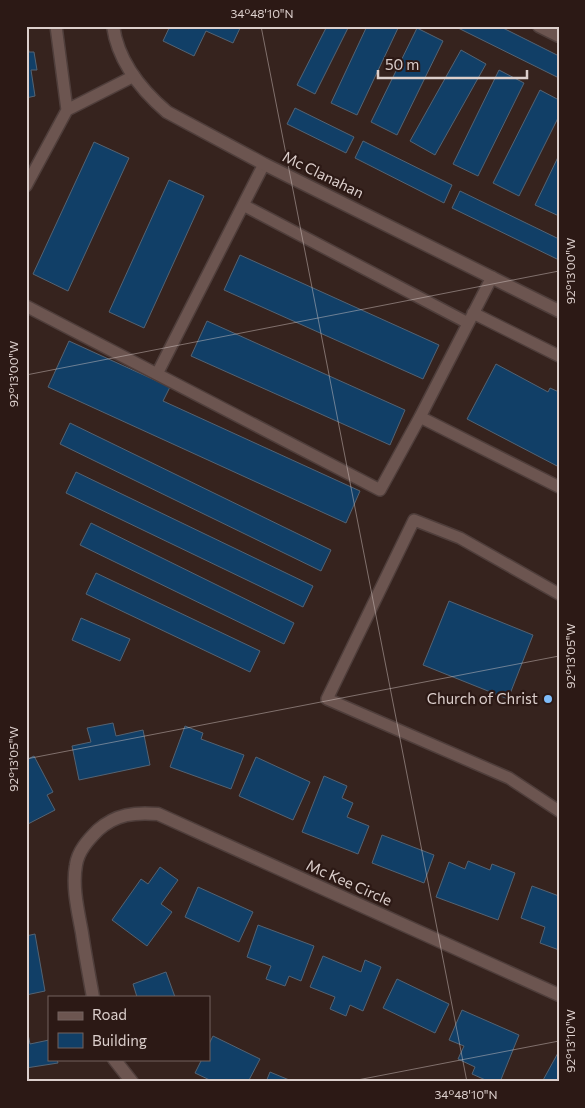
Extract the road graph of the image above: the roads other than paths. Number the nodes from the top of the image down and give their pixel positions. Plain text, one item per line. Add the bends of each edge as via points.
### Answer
1 (56, 26) edge
2 (112, 26) edge
3 (539, 26) edge
4 (559, 36) edge
5 (134, 76) junction
6 (67, 110) junction
7 (264, 164) junction
8 (26, 186) edge
9 (243, 205) junction
10 (492, 277) junction
11 (26, 306) edge
12 (559, 311) edge
13 (471, 318) junction
14 (559, 356) edge
15 (157, 374) junction
16 (420, 417) junction
17 (559, 487) edge
18 (555, 593) edge
19 (559, 811) edge
20 (559, 995) edge
21 (93, 996) edge
22 (115, 1060) edge
23 (132, 1082) edge

1 - 6 lane
2 - 5 street, Mc Clanahan via 121,56
3 - 4 street
5 - 6 lane
5 - 7 street, Mc Clanahan via 167,112
6 - 8 lane
7 - 9 lane
7 - 10 street, Mc Clanahan
9 - 13 lane
9 - 15 lane
10 - 12 street, Mc Clanahan
10 - 13 lane
11 - 15 lane
13 - 14 lane
13 - 16 lane
15 - 16 lane via 380,490
16 - 17 lane
18 - 19 lane via 460,538 414,520 327,699 509,778
20 - 21 street, Mc Kee Circle via 158,814 139,812 104,825 88,840 76,864 76,904
22 - 23 street

